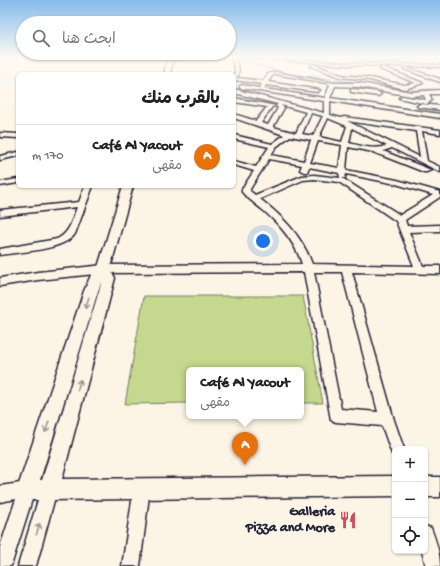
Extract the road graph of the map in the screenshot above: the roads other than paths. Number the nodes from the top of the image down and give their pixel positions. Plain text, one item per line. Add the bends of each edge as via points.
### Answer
1 (265, 83) edge
2 (268, 83) edge
3 (389, 83) edge
4 (418, 83) edge
5 (421, 83) edge
6 (333, 84) joint
7 (355, 84) junction
8 (236, 85) edge
9 (440, 88) edge
10 (261, 89) junction
11 (317, 90) dead end
12 (353, 91) junction
13 (236, 92) edge
14 (426, 92) junction
15 (440, 93) edge
16 (411, 94) junction
17 (327, 99) junction
18 (236, 100) edge
19 (404, 104) junction
20 (281, 105) junction
21 (270, 106) junction
22 (440, 108) edge
23 (310, 110) junction
24 (347, 111) junction
25 (368, 113) junction
26 (327, 114) junction
27 (390, 116) junction
28 (440, 116) edge
29 (236, 117) edge
30 (336, 118) junction
31 (413, 122) junction
32 (258, 123) junction
33 (350, 125) junction
34 (270, 128) junction
35 (440, 132) edge
36 (289, 134) junction
37 (0, 135) edge
38 (16, 136) edge
39 (298, 136) junction
40 (236, 138) edge
41 (315, 139) junction
42 (345, 144) junction
43 (273, 146) junction
44 (393, 146) junction
45 (374, 150) junction
46 (16, 154) edge
47 (266, 156) junction
48 (0, 158) edge
49 (424, 162) junction
50 (236, 164) edge
51 (306, 164) junction
52 (257, 170) junction
53 (427, 170) dead end
54 (440, 170) edge
55 (344, 171) junction
56 (302, 178) junction
57 (341, 180) junction
58 (16, 181) edge
59 (0, 184) edge
60 (89, 188) edge
61 (127, 188) edge
62 (439, 194) edge
63 (255, 198) junction
64 (82, 204) junction
65 (0, 214) edge
66 (400, 219) junction
67 (440, 228) edge
68 (404, 229) junction
69 (0, 252) edge
70 (308, 268) junction
71 (104, 269) junction
72 (346, 270) junction
73 (420, 270) junction
74 (440, 270) edge
75 (0, 282) edge
76 (387, 420) junction
77 (396, 446) edge
78 (392, 486) edge
79 (428, 487) edge
80 (440, 487) edge
81 (142, 488) junction
82 (26, 490) junction
83 (49, 490) junction
84 (0, 494) edge
85 (428, 544) edge
86 (2, 566) edge
87 (27, 566) edge
88 (130, 566) edge
89 (435, 566) edge

1 - 10 street
2 - 11 street
3 - 4 street via 405,87
5 - 9 street via 435,89
6 - 7 street
6 - 17 street
7 - 12 street
7 - 16 street
8 - 10 street
10 - 17 street
12 - 19 street
12 - 24 street
13 - 20 street
14 - 15 street
14 - 16 street
14 - 19 street via 429,100 427,102
16 - 19 street
17 - 24 street
17 - 26 street
18 - 21 street
19 - 22 street
19 - 27 street
19 - 31 street
20 - 21 street
20 - 23 street
20 - 34 street
21 - 32 street
23 - 26 street
23 - 39 street
24 - 25 street
24 - 25 street
24 - 30 street
25 - 27 street
25 - 27 street
26 - 30 street
26 - 41 street
27 - 31 street
28 - 31 street
29 - 32 street
30 - 33 street
31 - 35 street
31 - 49 street
32 - 34 street
33 - 42 street
33 - 44 street
34 - 36 street
36 - 39 street
36 - 43 street
37 - 38 street
39 - 41 street
40 - 43 street
41 - 42 street
41 - 51 street
42 - 45 street
42 - 55 street
43 - 47 street
44 - 45 street
44 - 49 street
45 - 53 street
46 - 48 street
47 - 51 street
47 - 52 street
49 - 54 street
50 - 52 street
51 - 55 street
51 - 56 street
52 - 63 street via 246,189 246,192
55 - 57 street
55 - 62 street
56 - 57 street
56 - 63 street
57 - 66 street
58 - 59 street
60 - 64 street
61 - 71 street
62 - 66 street
63 - 70 street via 276,216 298,242 304,252
64 - 65 street
64 - 69 street via 71,234 64,240
66 - 68 street
67 - 68 street
68 - 73 street
70 - 71 street
70 - 72 street
70 - 76 street via 336,416
71 - 75 street
71 -> 82 street via 91,291
83 -> 71 street via 109,278
72 - 73 street
72 - 76 street
73 - 74 street
76 - 77 street
78 - 81 street
79 - 80 street
81 - 83 street
81 - 88 street
82 - 83 street
82 - 84 street
82 - 86 street
87 -> 83 street
85 - 89 street

